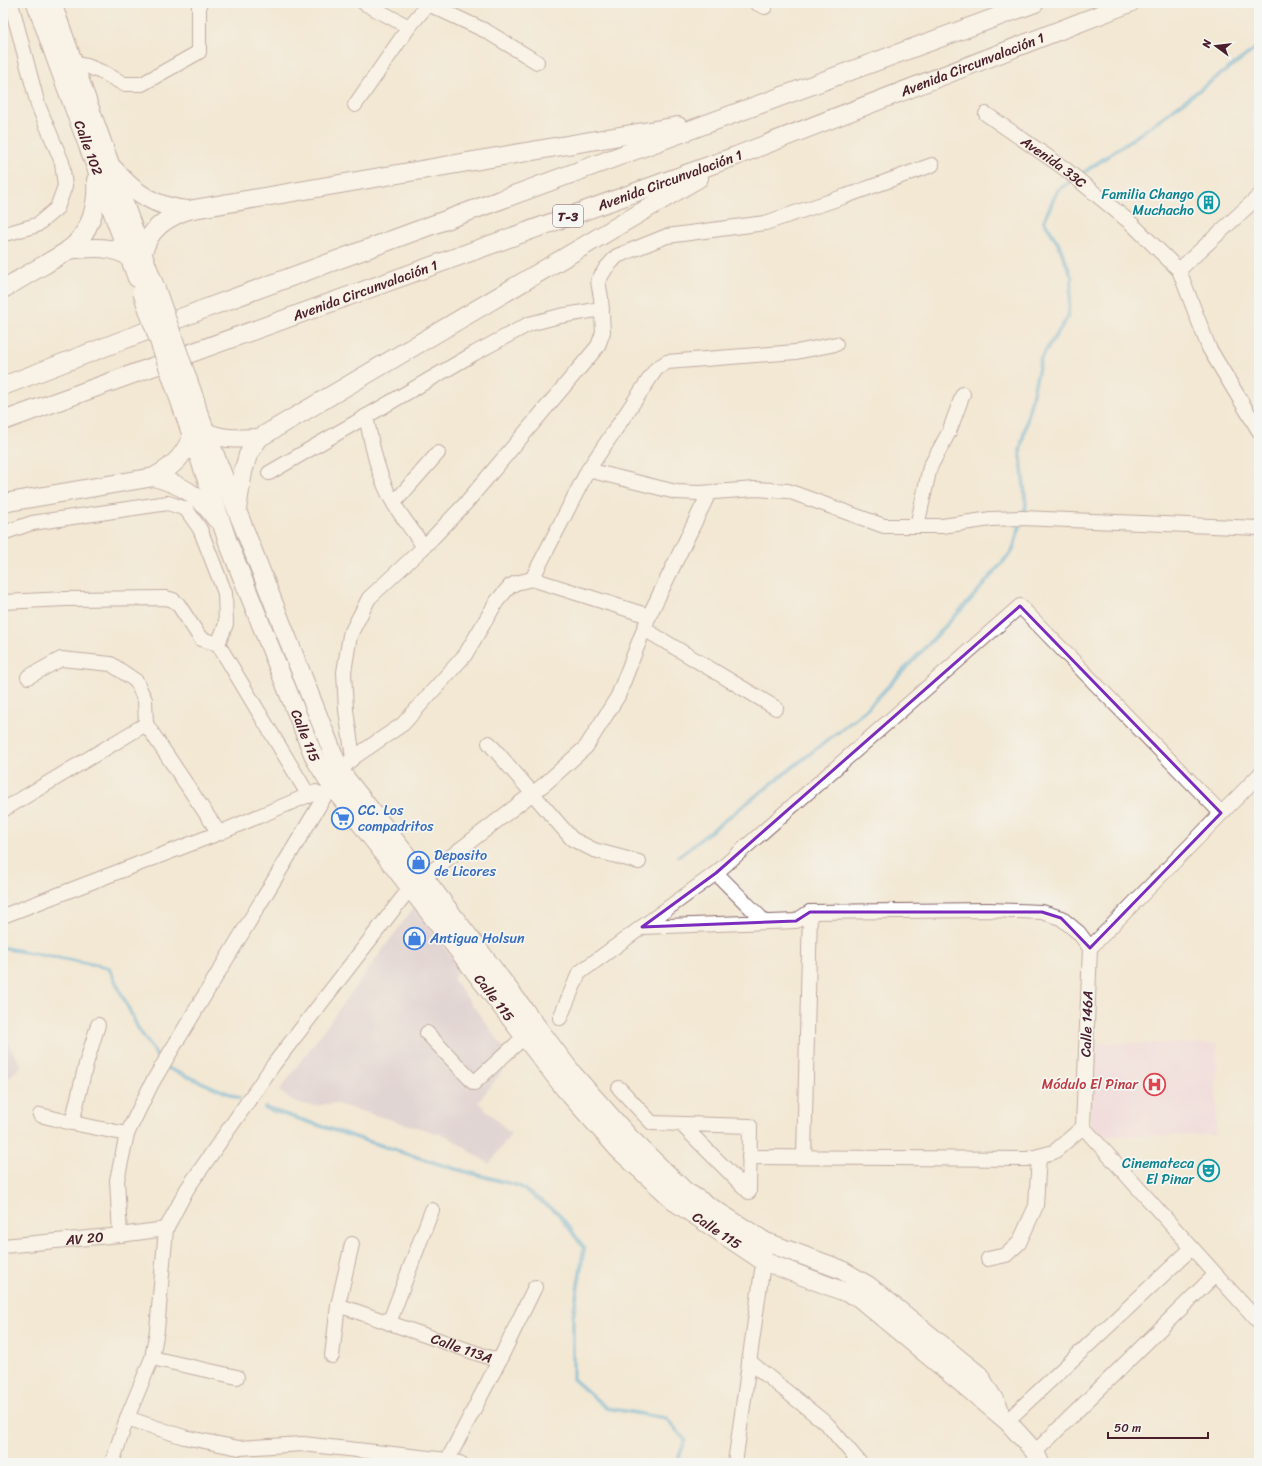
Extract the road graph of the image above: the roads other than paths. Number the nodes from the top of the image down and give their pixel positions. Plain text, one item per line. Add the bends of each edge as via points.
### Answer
1 (11, 3) edge
2 (36, 3) edge
3 (52, 3) edge
4 (199, 3) edge
5 (364, 3) edge
6 (429, 3) edge
7 (1035, 3) edge
8 (1130, 3) edge
9 (408, 27) junction
10 (537, 62) dead end
11 (74, 64) junction
12 (355, 105) dead end
13 (986, 114) dead end
14 (722, 118) junction
15 (736, 156) junction
16 (102, 164) junction
17 (932, 165) dead end
18 (1259, 196) edge
19 (188, 210) junction
20 (3, 233) edge
21 (68, 250) junction
22 (1179, 270) junction
23 (142, 272) junction
24 (3, 289) edge
25 (602, 310) junction
26 (836, 344) dead end
27 (3, 386) edge
28 (963, 394) dead end
29 (366, 416) junction
30 (194, 419) junction
31 (3, 421) edge
32 (1259, 431) edge
33 (259, 438) junction
34 (438, 453) dead end
35 (588, 470) junction
36 (269, 473) dead end
37 (154, 477) junction
38 (709, 493) junction
39 (3, 503) edge
40 (394, 503) junction
41 (237, 509) junction
42 (917, 526) junction
43 (1259, 528) edge
44 (3, 533) edge
45 (228, 542) junction
46 (424, 547) junction
47 (532, 579) junction
48 (3, 602) edge
49 (649, 616) junction
50 (644, 629) junction
51 (218, 644) junction
52 (28, 677) dead end
53 (776, 708) dead end
54 (146, 724) junction
55 (489, 743) dead end
56 (353, 758) junction
57 (1259, 775) edge
58 (335, 778) junction
59 (532, 793) junction
60 (309, 796) junction
61 (3, 810) edge
62 (1220, 813) junction
63 (219, 833) junction
64 (639, 862) dead end
65 (716, 873) junction
66 (423, 876) junction
67 (410, 888) junction
68 (810, 912) junction
69 (3, 916) edge
70 (765, 922) junction
71 (642, 927) junction
72 (1090, 948) junction
73 (560, 1018) dead end
74 (98, 1025) dead end
75 (427, 1033) dead end
76 (525, 1036) junction
77 (619, 1088) dead end
78 (40, 1115) dead end
79 (72, 1123) junction
80 (681, 1124) junction
81 (1083, 1127) junction
82 (127, 1134) junction
83 (1039, 1156) junction
84 (749, 1157) junction
85 (804, 1158) junction
86 (432, 1210) dead end
87 (166, 1229) junction
88 (120, 1235) junction
89 (766, 1242) junction
90 (352, 1244) dead end
91 (3, 1246) edge
92 (1192, 1248) junction
93 (988, 1259) dead end
94 (763, 1261) junction
95 (1215, 1275) junction
96 (535, 1287) dead end
97 (338, 1305) junction
98 (1259, 1322) edge
99 (389, 1323) junction
100 (332, 1356) dead end
101 (152, 1358) junction
102 (499, 1361) junction
103 (749, 1361) junction
104 (237, 1377) dead end
105 (127, 1418) junction
106 (1006, 1421) junction
107 (1038, 1457) edge
108 (451, 1462) edge
109 (112, 1463) edge
110 (734, 1463) edge
111 (860, 1463) edge

1 - 20 street via 38,105 62,162 65,186 57,208 37,225
2 - 16 main road, Calle 102 via 58,65
3 - 11 main road, Calle 102
4 - 11 street via 199,52 142,84 124,84 87,66
5 - 9 street
6 - 9 street
6 - 10 street via 486,31
7 - 14 main road
8 - 15 main road, Avenida Circunvalación 1 / T-3
9 - 12 street
11 - 16 main road, Calle 102
13 - 22 street, Avenida 33C via 1064,168 1132,224
14 - 19 main road
14 - 27 main road
15 - 31 main road, Avenida Circunvalación 1 / T-3
15 - 33 main road
16 - 19 main road via 147,198 167,207
16 - 21 main road via 95,208 89,224
16 - 23 main road, Calle 102
17 - 25 street via 765,222 667,236 617,256 598,281
18 - 22 street
19 - 23 main road via 170,218 147,240
21 - 23 main road via 107,248 119,252
21 - 24 main road
22 - 32 street via 1209,348
23 - 30 main road, Calle 102, bridge
25 - 29 street via 560,316 529,324
25 - 46 street via 603,332 598,346 465,504
26 - 35 street via 796,352 667,362 656,368
28 - 42 street via 949,432 930,467
29 - 36 street
29 - 40 street via 374,456
30 - 33 main road via 233,439
30 - 37 main road via 187,448 170,469
30 - 41 main road, Calle 115
30 - 45 main road, Calle 115
33 - 41 main road via 248,455
34 - 40 street
35 - 38 street via 676,492
35 - 47 street
37 - 39 main road
37 - 45 main road via 174,483 201,501 215,518
38 - 42 street via 755,489 788,491 884,526
38 - 49 street
40 - 46 street
41 - 58 main road, Calle 115
42 - 43 street via 1022,518
44 - 51 street via 32,524 168,503 186,509 200,529 225,593 226,624
45 - 58 main road, Calle 115 via 315,759
46 - 56 street via 369,598 350,635 344,672
47 - 49 street
47 - 56 street via 510,586 497,601 465,654 403,724
48 - 51 street via 66,598 166,598 178,604 201,640
49 - 50 street
50 - 53 street
50 - 59 street via 618,696 586,747
51 - 60 street
52 - 54 street via 61,659 110,664 136,681 146,700
54 - 61 street
54 - 63 street
55 - 59 street
56 - 58 street
57 - 62 street
58 - 60 street
58 - 66 main road, Calle 115
58 - 67 main road, Calle 115
58 - 82 street via 152,1083
59 - 64 street via 572,838 594,850
59 - 66 street
60 - 63 street
62 - 65 street via 1020,606
62 - 72 street
63 - 69 street
65 - 70 street
65 - 71 street
66 - 67 street
66 - 89 main road, Calle 115 via 573,1074 630,1138 684,1190
67 - 76 main road, Calle 115
67 - 87 street via 274,1064 187,1189
68 - 70 street via 796,921
68 - 72 street via 1042,912 1061,918 1079,933
68 - 85 street
70 - 71 street
71 - 73 street via 579,973
72 - 81 street, Calle 146A
74 - 79 street
75 - 76 street via 474,1083
76 - 94 main road, Calle 115 via 564,1088 619,1150 678,1204
77 - 80 street via 652,1123
78 - 79 street
79 - 82 street
80 - 84 street via 750,1126
80 - 84 street via 749,1192
81 - 83 street via 1054,1152
81 - 92 street
82 - 88 street via 117,1180
83 - 85 street via 1027,1159
83 - 93 street via 1036,1206 1019,1243 1006,1255
84 - 85 street
86 - 99 street
87 - 88 street, AV 20
87 - 101 street
88 - 91 street, AV 20
89 - 94 street
89 - 106 main road, Calle 115 via 840,1268 869,1286 979,1375
90 - 97 street
92 - 95 street
92 - 106 street
94 - 103 street
94 - 106 main road, Calle 115 via 858,1297
95 - 98 street
95 - 107 street
96 - 102 street
97 - 99 street, Calle 113A
97 - 100 street
99 - 102 street, Calle 113A
101 - 104 street
101 - 105 street
102 - 108 street, Calle 113A
103 - 110 street
103 - 111 street via 828,1425
105 - 108 street via 184,1437 239,1448 303,1444
105 - 109 street
106 - 107 main road, Calle 115

